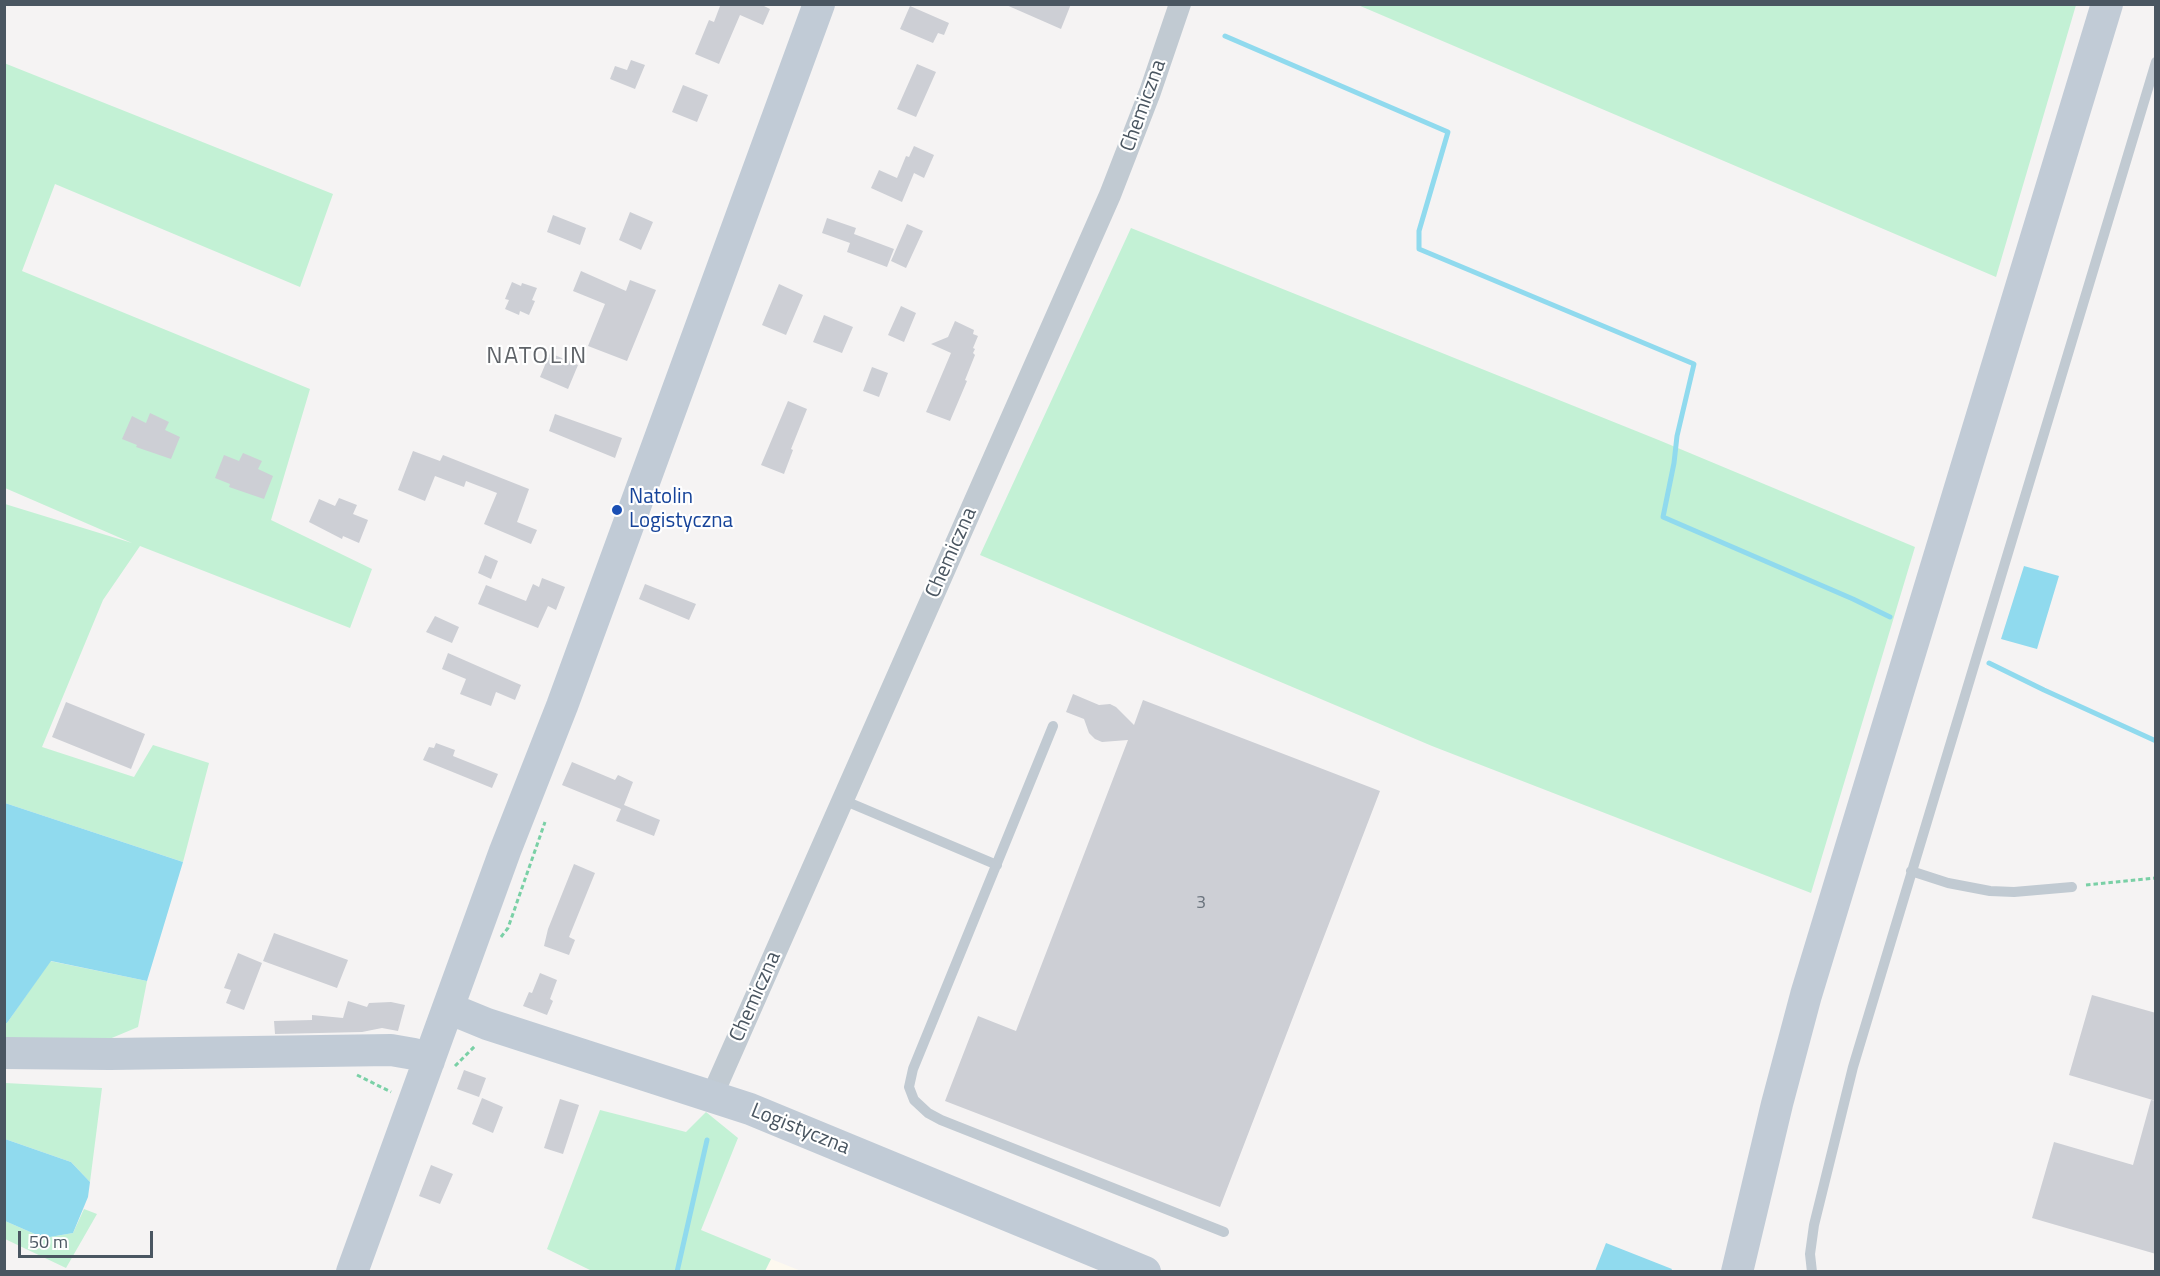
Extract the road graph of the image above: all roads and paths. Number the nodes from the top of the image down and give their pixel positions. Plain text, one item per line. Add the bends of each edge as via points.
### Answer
1 (819, 4) edge
2 (1180, 4) edge
3 (2107, 4) edge
4 (2156, 62) edge
5 (1053, 726) dead end
6 (843, 800) junction
7 (997, 865) junction
8 (1911, 871) junction
9 (2156, 878) edge
10 (2072, 887) joint
11 (448, 1008) junction
12 (4, 1053) edge
13 (429, 1061) junction
14 (712, 1096) junction
15 (1224, 1232) dead end
16 (352, 1272) edge
17 (1144, 1272) edge
18 (1737, 1272) edge
19 (1812, 1272) edge

1 - 11 street
2 - 6 street, Chemiczna via 1110,195
3 - 18 street via 1806,995
4 - 8 lane
5 - 7 lane
6 - 7 lane
6 - 14 street, Chemiczna
7 - 15 lane via 913,1069 909,1087 914,1100 941,1120
8 - 10 lane via 1990,891
8 - 19 lane via 1853,1067 1814,1225
9 - 10 path
11 - 13 street
11 - 14 street, Logistyczna
12 - 13 street via 391,1050
13 - 16 street
14 - 17 street, Logistyczna

